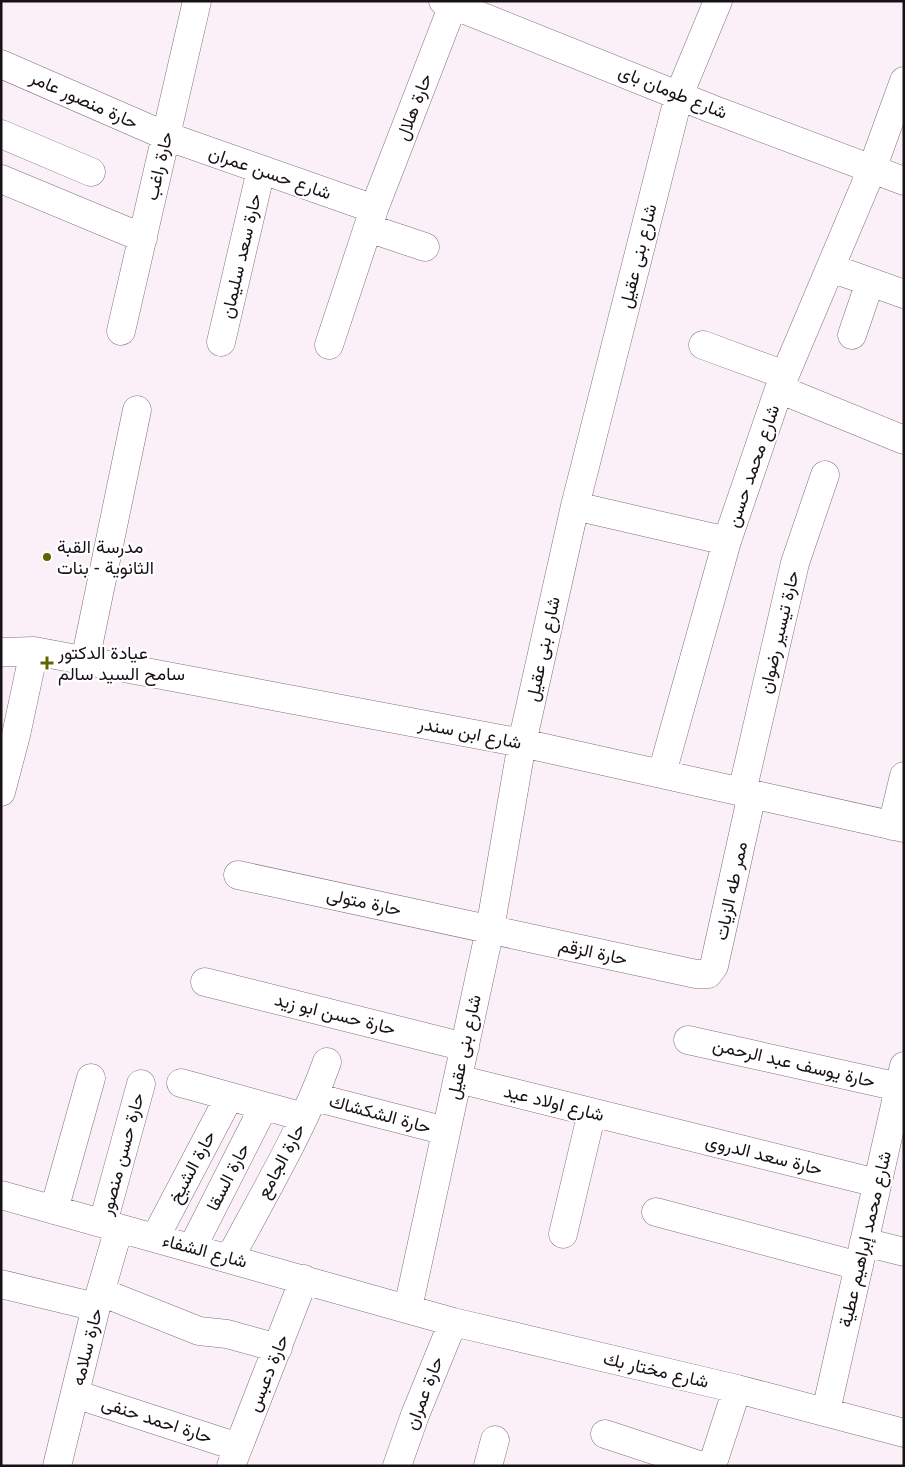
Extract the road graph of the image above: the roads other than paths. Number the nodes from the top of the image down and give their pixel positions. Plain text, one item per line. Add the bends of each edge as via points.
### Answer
1 (197, 1) edge
2 (718, 1) edge
3 (448, 3) edge
4 (1, 64) edge
5 (904, 80) edge
6 (679, 95) junction
7 (1, 134) edge
8 (166, 136) junction
9 (872, 169) junction
10 (261, 170) junction
11 (91, 172) dead end
12 (1, 179) edge
13 (904, 181) edge
14 (371, 218) junction
15 (143, 238) junction
16 (425, 247) dead end
17 (830, 268) junction
18 (870, 282) junction
19 (904, 294) edge
20 (121, 331) dead end
21 (852, 335) dead end
22 (220, 342) dead end
23 (329, 345) dead end
24 (703, 345) dead end
25 (782, 382) junction
26 (137, 410) dead end
27 (904, 440) edge
28 (826, 475) dead end
29 (574, 506) junction
30 (727, 541) junction
31 (1, 635) edge
32 (34, 651) junction
33 (1, 652) edge
34 (85, 661) junction
35 (1, 708) edge
36 (16, 735) junction
37 (522, 743) junction
38 (662, 773) junction
39 (904, 776) edge
40 (1, 792) edge
41 (747, 793) junction
42 (898, 827) edge
43 (238, 875) dead end
44 (490, 929) junction
45 (696, 974) joint
46 (205, 982) dead end
47 (688, 1040) dead end
48 (465, 1047) junction
49 (327, 1062) dead end
50 (901, 1077) edge
51 (91, 1078) dead end
52 (458, 1078) junction
53 (181, 1083) dead end
54 (141, 1084) dead end
55 (229, 1097) junction
56 (264, 1106) junction
57 (309, 1107) junction
58 (592, 1112) junction
59 (651, 1127) joint
60 (446, 1131) junction
61 (895, 1148) edge
62 (877, 1183) junction
63 (1, 1195) edge
64 (54, 1210) junction
65 (656, 1212) dead end
66 (111, 1226) junction
67 (563, 1234) dead end
68 (155, 1238) junction
69 (192, 1248) junction
70 (904, 1252) edge
71 (861, 1254) junction
72 (230, 1258) junction
73 (304, 1279) junction
74 (1, 1284) edge
75 (99, 1300) junction
76 (408, 1308) junction
77 (452, 1322) junction
78 (278, 1348) junction
79 (737, 1389) junction
80 (75, 1394) junction
81 (826, 1411) junction
82 (904, 1433) edge
83 (605, 1434) dead end
84 (235, 1456) edge
85 (57, 1466) edge
86 (397, 1466) edge
87 (702, 1466) edge
88 (712, 1466) edge

1 - 8 street, حارة راغب
2 - 6 street, شارع بنى عقيل
3 - 6 street, شارع طومان باى
3 - 14 street, حارة هلال
4 - 8 street, حارة منصور عامر
5 - 9 street, شارع محمد حسن
6 - 9 street, شارع طومان باى
6 - 29 street, شارع بنى عقيل
7 - 11 street
8 - 10 street, شارع حسن عمران
8 - 15 street, حارة راغب
9 - 13 street, شارع طومان باى
9 - 17 street, شارع محمد حسن
10 - 14 street, شارع حسن عمران
10 - 22 street, حارة سعد سليمان
12 - 15 street
14 - 16 street, شارع حسن عمران
14 - 23 street, حارة هلال
15 - 20 street, حارة راغب
17 - 18 street
17 - 25 street, شارع محمد حسن
18 - 19 street
18 - 21 street
24 - 25 street
25 - 27 street
25 - 30 street, شارع محمد حسن
26 - 34 street
28 - 41 street, حارة تيسير رضوان via 794,563
29 - 30 street
29 - 37 street, شارع بنى عقيل
30 - 38 street, شارع محمد حسن
31 - 32 street, شارع ابن سندر
32 - 33 street, شارع ابن سندر
32 - 34 street, شارع ابن سندر
32 - 36 street
34 - 37 street, شارع ابن سندر
35 - 36 street via 9,716
36 - 40 street
37 - 38 street, شارع ابن سندر
37 - 44 street, شارع بنى عقيل
38 - 41 street, شارع ابن سندر
39 - 42 street
41 - 42 street, شارع ابن سندر
41 - 45 street, ممر طه الزيات via 714,966 708,974
43 - 44 street, حارة متولى
44 - 45 street, حارة الزقم
44 - 48 street, شارع بنى عقيل
46 - 48 street, حارة حسن ابو زيد
47 - 50 street, حارة يوسف عبد الرحمن
48 - 52 street, شارع بنى عقيل
49 - 57 street, حارة الجامع
50 - 61 street, شارع محمد إبراهيم عطية
51 - 64 street
52 - 58 street, شارع اولاد عيد
52 - 60 street, شارع بنى عقيل
53 - 55 street, حارة الشكشاك
54 - 66 street, حارة حسن منصور
55 - 56 street, حارة الشكشاك
55 - 68 street, حارة الشيخ
56 - 57 street, حارة الشكشاك
56 - 69 street, حارة السقا
57 - 60 street, حارة الشكشاك
57 - 72 street, حارة الجامع
58 - 59 street, شارع اولاد عيد
58 - 67 street
59 - 62 street, حارة سعد الدروى
60 - 76 street, شارع بنى عقيل
61 - 62 street, شارع محمد إبراهيم عطية
62 - 71 street, شارع محمد إبراهيم عطية
63 - 64 street, شارع الشفاء
64 - 66 street, شارع الشفاء
65 - 71 street
66 - 68 street, شارع الشفاء
66 - 75 street, حارة سلامه
68 - 69 street, شارع الشفاء
69 - 72 street, شارع الشفاء
70 - 71 street
71 - 81 street, شارع محمد إبراهيم عطية
72 - 73 street, شارع الشفاء
73 - 76 street, شارع الشفاء
73 - 78 street, حارة دعبس
74 - 75 street
75 - 78 street via 199,1331 227,1334
75 - 80 street, حارة سلامه
76 - 77 street, شارع مختار بك
77 - 79 street, شارع مختار بك
77 - 86 street, حارة عمران
78 - 84 street, حارة دعبس
79 - 81 street, شارع مختار بك
79 - 88 street
80 - 84 street, حارة احمد حنفى
80 - 85 street, حارة سلامه
81 - 82 street, شارع مختار بك
83 - 87 street

